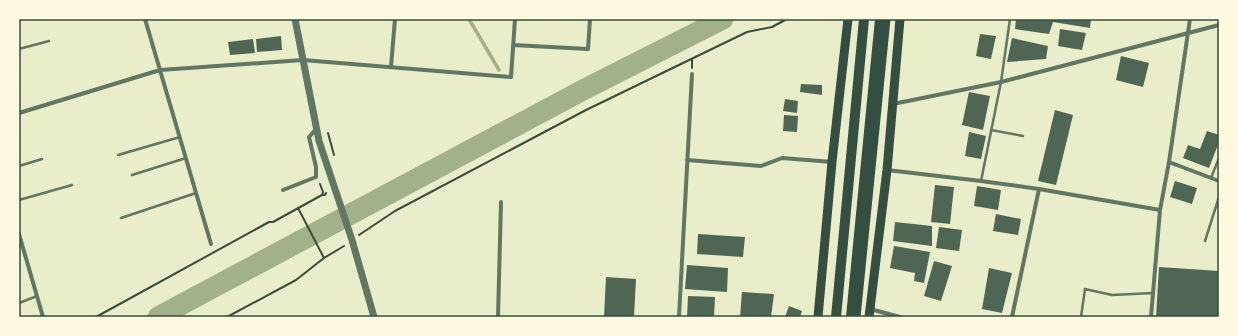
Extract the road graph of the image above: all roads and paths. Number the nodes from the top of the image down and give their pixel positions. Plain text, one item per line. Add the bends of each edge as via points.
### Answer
1 (145, 19) edge
2 (295, 19) edge
3 (395, 19) edge
4 (515, 19) edge
5 (590, 19) edge
6 (787, 19) edge
7 (848, 19) edge
8 (860, 19) edge
9 (864, 19) edge
10 (880, 19) edge
11 (886, 19) edge
12 (900, 19) edge
13 (1010, 19) edge
14 (1190, 19) edge
15 (1219, 25) edge
16 (1187, 33) junction
17 (49, 40) dead end
18 (513, 45) junction
19 (19, 49) edge
20 (303, 60) junction
21 (391, 67) junction
22 (160, 70) junction
23 (692, 74) dead end
24 (1001, 82) junction
25 (893, 104) junction
26 (19, 113) edge
27 (317, 128) junction
28 (991, 130) junction
29 (1023, 136) dead end
30 (180, 137) junction
31 (118, 155) dead end
32 (186, 158) junction
33 (1219, 158) edge
34 (42, 159) dead end
35 (687, 160) junction
36 (832, 162) junction
37 (1169, 162) junction
38 (19, 166) edge
39 (316, 168) junction
40 (886, 170) junction
41 (132, 175) dead end
42 (1211, 178) junction
43 (981, 181) junction
44 (1219, 181) edge
45 (72, 185) dead end
46 (321, 186) dead end
47 (1039, 189) junction
48 (283, 190) dead end
49 (196, 193) junction
50 (322, 195) junction
51 (1219, 197) edge
52 (19, 200) edge
53 (501, 202) dead end
54 (298, 208) junction
55 (1160, 210) junction
56 (121, 218) dead end
57 (19, 234) edge
58 (354, 238) junction
59 (20, 240) edge
60 (1205, 241) dead end
61 (211, 244) dead end
62 (346, 244) dead end
63 (324, 257) junction
64 (1152, 293) junction
65 (37, 296) junction
66 (19, 303) edge
67 (869, 313) edge
68 (43, 317) edge
69 (96, 317) edge
70 (227, 317) edge
71 (374, 317) edge
72 (498, 317) edge
73 (679, 317) edge
74 (818, 317) edge
75 (832, 317) edge
76 (836, 317) edge
77 (851, 317) edge
78 (856, 317) edge
79 (900, 317) edge
80 (1012, 317) edge
81 (1081, 317) edge
82 (1151, 317) edge

1 - 22 street
2 - 20 street
3 - 21 street
4 - 18 street
5 - 18 street via 588,50
6 - 58 path via 772,27 747,32 586,110 395,211
7 - 36 highway
8 - 75 highway
9 - 76 highway
10 - 77 highway
11 - 78 highway
12 - 25 highway
13 - 24 lane
14 - 16 street
15 - 16 street
16 - 24 street
16 - 37 street
17 - 19 lane
18 - 21 street via 511,77
20 - 21 street
20 - 22 street
20 - 27 street
22 - 26 street
22 - 30 street
23 - 35 street
24 - 25 street
24 - 28 lane
25 - 40 highway
27 - 39 street via 309,137
27 - 58 street via 335,191
28 - 29 lane
28 - 43 lane
30 - 31 lane
30 - 32 street
32 - 41 lane
32 - 49 street
33 - 42 lane
34 - 38 lane
35 - 36 street via 761,166 782,158
35 - 73 street
36 - 74 highway
37 - 42 street
37 - 55 street
39 - 48 street via 316,177
39 - 50 path via 326,194
40 - 43 street
40 - 67 highway
42 - 44 street
43 - 47 street
45 - 52 lane
46 - 50 path
47 - 55 street
47 - 80 street
49 - 56 lane
49 - 61 street
50 - 54 path
51 - 60 lane
53 - 72 street
54 - 63 path
54 - 69 path
55 - 64 street
57 - 59 street
58 - 71 street
59 - 65 street
62 - 63 path
63 - 70 path via 296,280
64 - 81 lane via 1112,295 1085,289
64 - 82 street
65 - 66 lane
65 - 68 street
67 - 79 street

